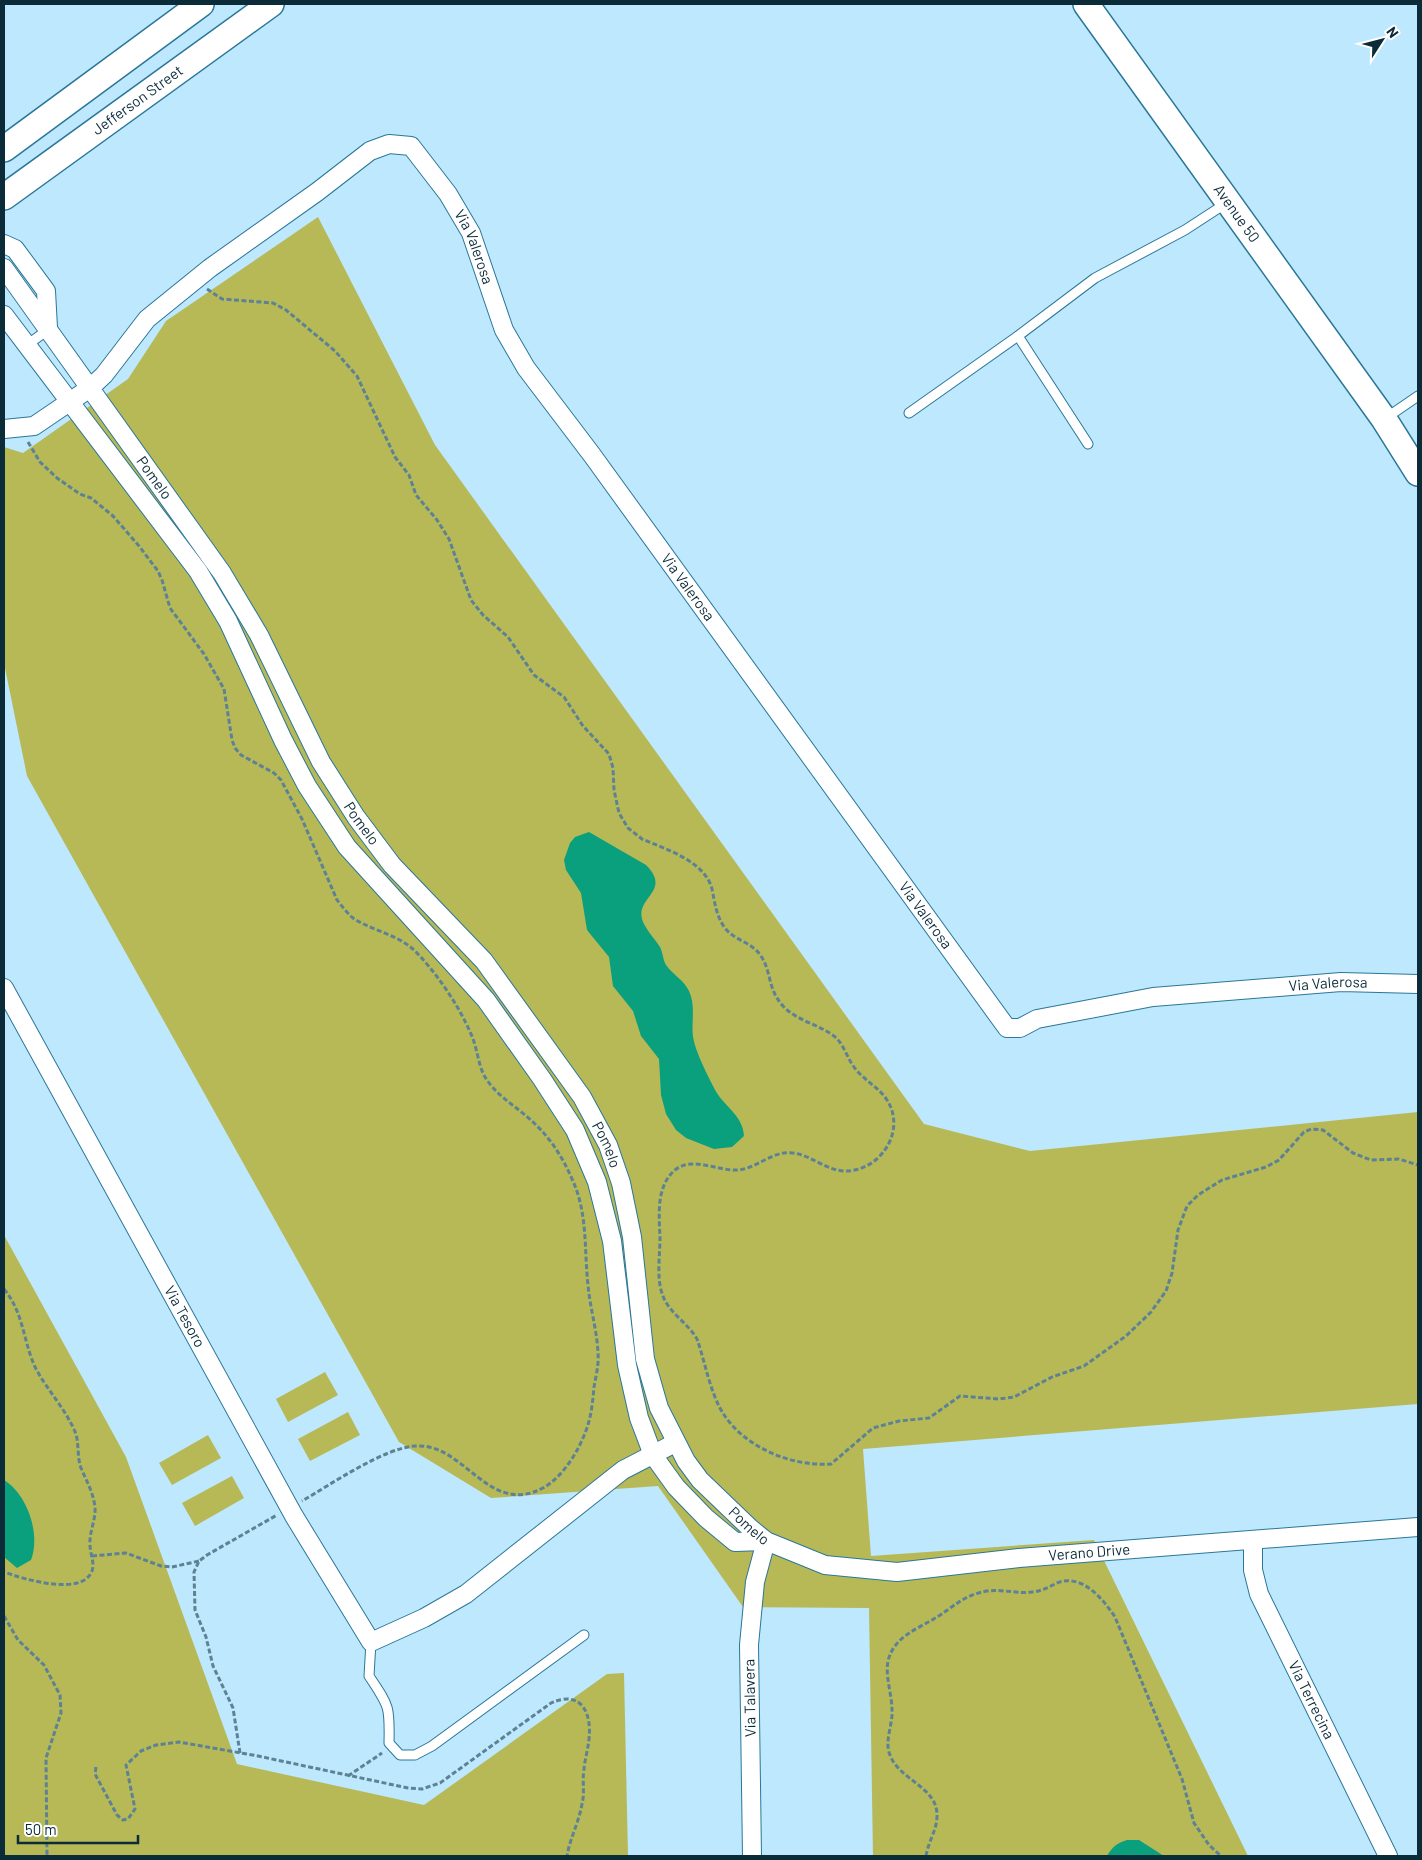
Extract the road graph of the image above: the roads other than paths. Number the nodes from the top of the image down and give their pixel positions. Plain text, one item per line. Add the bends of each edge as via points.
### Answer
1 (201, 4) edge
2 (271, 4) edge
3 (1086, 4) edge
4 (4, 149) edge
5 (4, 197) edge
6 (1228, 202) junction
7 (4, 244) edge
8 (4, 268) edge
9 (4, 315) edge
10 (48, 329) junction
11 (4, 336) edge
12 (1018, 336) junction
13 (27, 345) junction
14 (90, 388) junction
15 (1418, 396) edge
16 (70, 402) junction
17 (909, 412) dead end
18 (1385, 421) junction
19 (12, 428) edge
20 (1088, 444) dead end
21 (1418, 466) edge
22 (1418, 473) edge
23 (1418, 984) edge
24 (4, 988) edge
25 (675, 1443) junction
26 (653, 1455) junction
27 (1418, 1526) edge
28 (766, 1541) junction
29 (1253, 1541) junction
30 (584, 1635) dead end
31 (371, 1642) junction
32 (752, 1856) edge
33 (1388, 1856) edge

1 - 4 main road
2 - 5 main road, Jefferson Street
3 - 6 main road, Avenue 50
6 - 12 lane via 1185,230 1095,278
6 - 18 main road, Avenue 50
7 - 10 street via 15,249 46,291
8 - 10 street, Pomelo
9 - 13 street, Pomelo
10 - 13 lane
10 - 14 street, Pomelo
11 - 13 street
12 - 17 lane
12 - 20 lane
13 - 16 street, Pomelo
14 - 16 street, Via Valerosa
14 - 23 street, Via Valerosa via 104,375 146,319 198,278 370,151 389,144 410,146 448,194 471,233 504,330 526,368 1007,1028 1020,1028 1037,1019 1154,997 1341,982
14 - 25 street, Pomelo via 241,603 260,635 321,762 356,817 392,865 484,961 582,1097 608,1145 621,1183 632,1237 645,1359 659,1408
15 - 18 lane
16 - 19 street, Via Valerosa via 34,426
16 - 26 street, Pomelo via 198,571 228,621 307,786 347,846 486,1000 575,1130 597,1182 612,1241 628,1365 639,1418
18 - 21 main road, Avenue 50
18 - 22 main road, Avenue 50
24 - 31 street, Via Tesoro via 289,1508
25 - 26 street
25 - 28 street, Pomelo via 700,1480
26 - 28 street, Pomelo via 676,1487 706,1518 736,1542
26 - 31 street via 623,1470 466,1594
27 - 29 street, Verano Drive
28 - 29 street, Verano Drive via 825,1565 897,1572 1019,1558
28 - 32 street, Via Talavera via 755,1582 749,1646
29 - 33 street, Via Terrecina via 1253,1570 1258,1594
30 - 31 lane via 432,1746 415,1755 400,1755 391,1748 388,1707 369,1676

